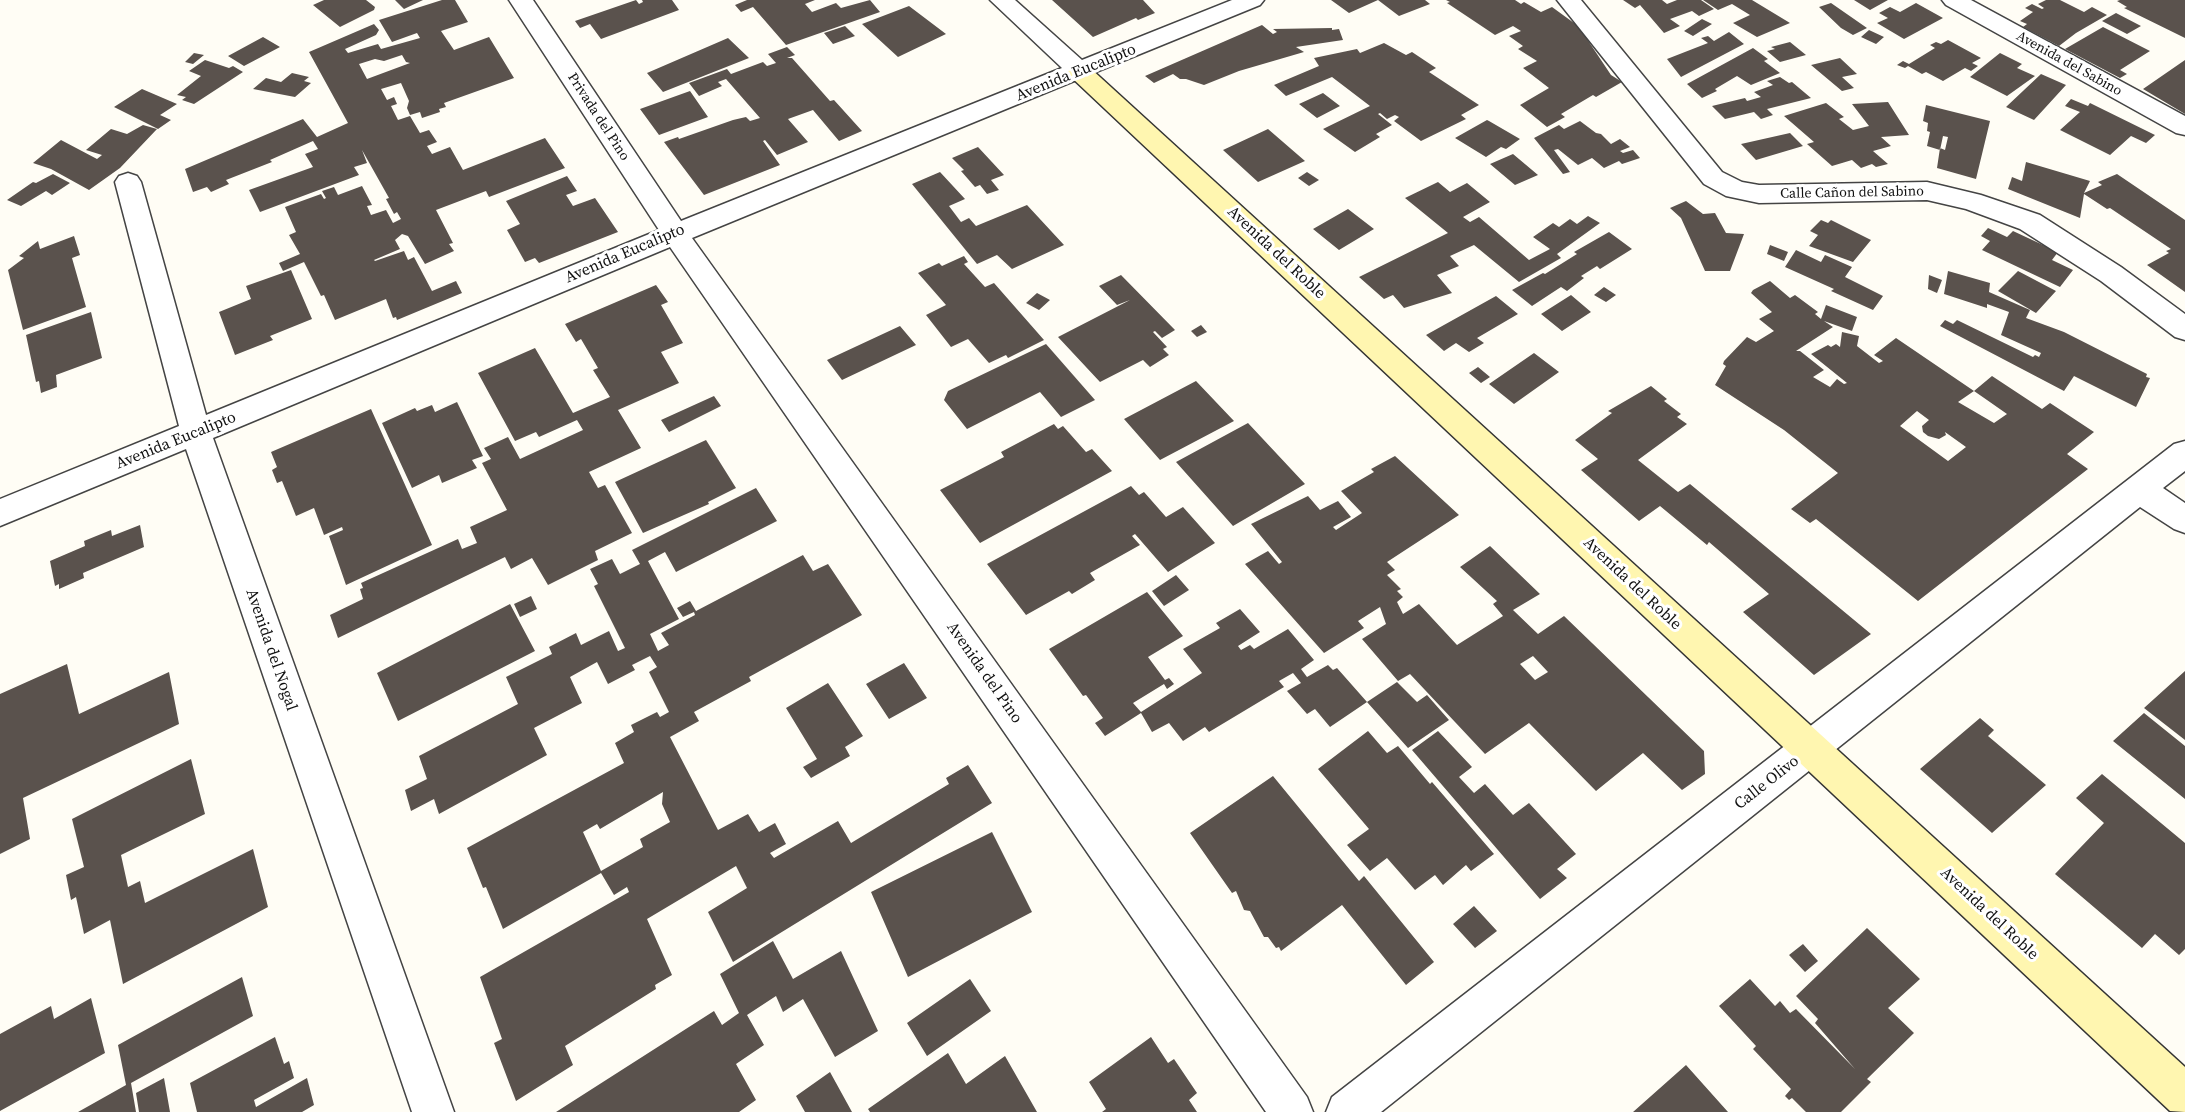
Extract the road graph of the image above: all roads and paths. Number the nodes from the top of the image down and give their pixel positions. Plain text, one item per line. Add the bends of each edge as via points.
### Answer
1 (521, 0) edge
2 (1002, 0) edge
3 (1252, 0) edge
4 (1569, 0) edge
5 (1954, 0) edge
6 (1080, 72) junction
7 (2185, 127) edge
8 (128, 182) dead end
9 (675, 234) junction
10 (2185, 328) edge
11 (196, 433) junction
12 (2185, 453) edge
13 (2140, 490) junction
14 (0, 513) edge
15 (2185, 520) edge
16 (1810, 749) junction
17 (2185, 1096) edge
18 (433, 1112) edge
19 (1292, 1112) edge
20 (1347, 1112) edge

1 - 9 street, Privada del Pino
2 - 6 street
3 - 6 street, Avenida Eucalipto
4 - 10 street, Calle Cañon del Sabino via 1713,178 1735,190 1759,194 1927,191 1972,201 2030,222
5 - 7 street, Avenida del Sabino
6 - 9 street, Avenida Eucalipto
6 - 16 street, Avenida del Roble
8 - 11 street, Avenida del Nogal
9 - 11 street, Avenida Eucalipto
9 - 19 street, Avenida del Pino
11 - 14 street, Avenida Eucalipto
11 - 18 street, Avenida del Nogal
12 - 13 street, Calle Olivo
13 - 15 street
13 - 16 street, Calle Olivo
16 - 17 street, Avenida del Roble
16 - 20 street, Calle Olivo

